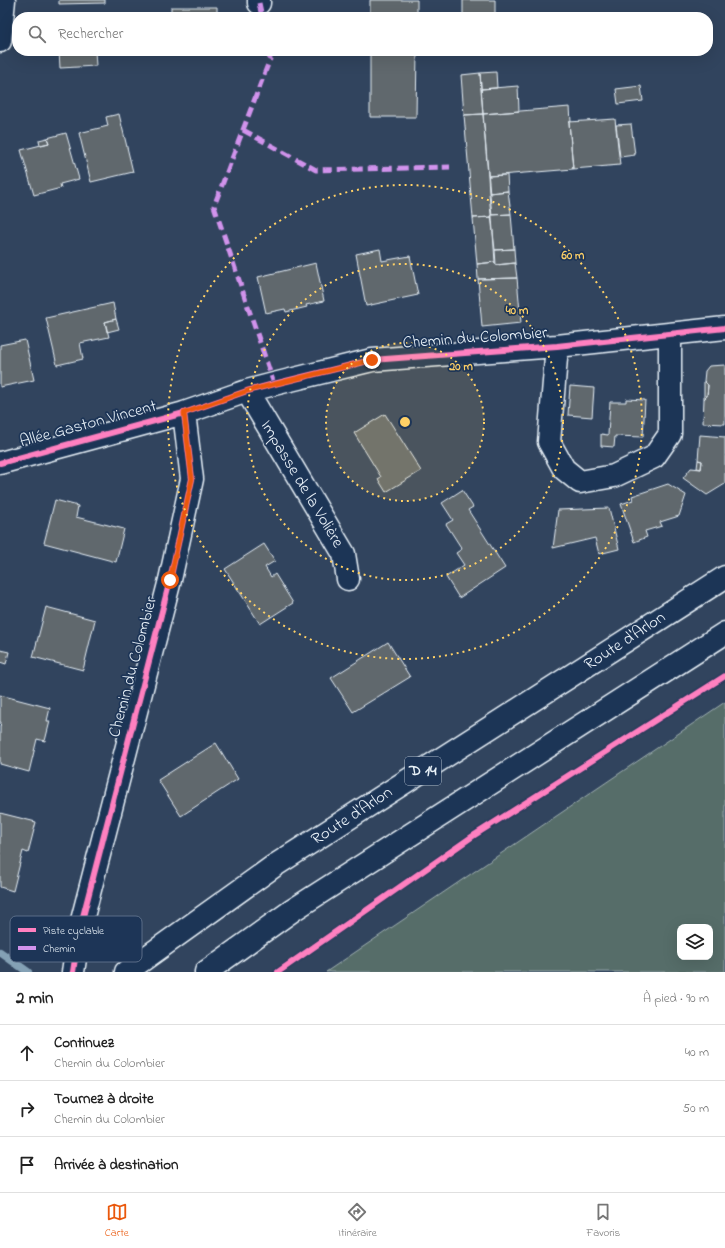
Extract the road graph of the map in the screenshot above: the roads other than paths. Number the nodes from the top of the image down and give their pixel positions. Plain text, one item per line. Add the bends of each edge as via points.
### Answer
1 (4, 0) edge
2 (0, 41) edge
3 (725, 328) edge
4 (670, 334) junction
5 (557, 346) junction
6 (247, 391) junction
7 (184, 413) junction
8 (0, 463) edge
9 (725, 577) edge
10 (348, 579) dead end
11 (725, 633) edge
12 (83, 916) edge
13 (142, 961) edge
14 (74, 962) edge
15 (140, 962) edge
16 (73, 972) edge
17 (126, 972) edge
18 (206, 972) edge

1 - 2 street
3 - 4 street, Chemin du Colombier
4 - 5 street, Chemin du Colombier
4 - 5 street, Chemin du Colombier via 670,434 654,457 614,476 580,482 564,469 549,442
5 - 6 street, Chemin du Colombier via 372,360
6 - 7 street, Chemin du Colombier
6 - 10 street, Impasse de la Volière via 344,554
7 - 8 street, Allée Gaston Vincent
7 - 12 street, Chemin du Colombier via 192,479 170,580
9 - 13 street, Route d'Arlon / D 14 via 274,866
11 - 18 street, D 14 via 293,910
14 - 16 street, Chemin du Colombier
15 - 17 street, Route d'Arlon / D 14

